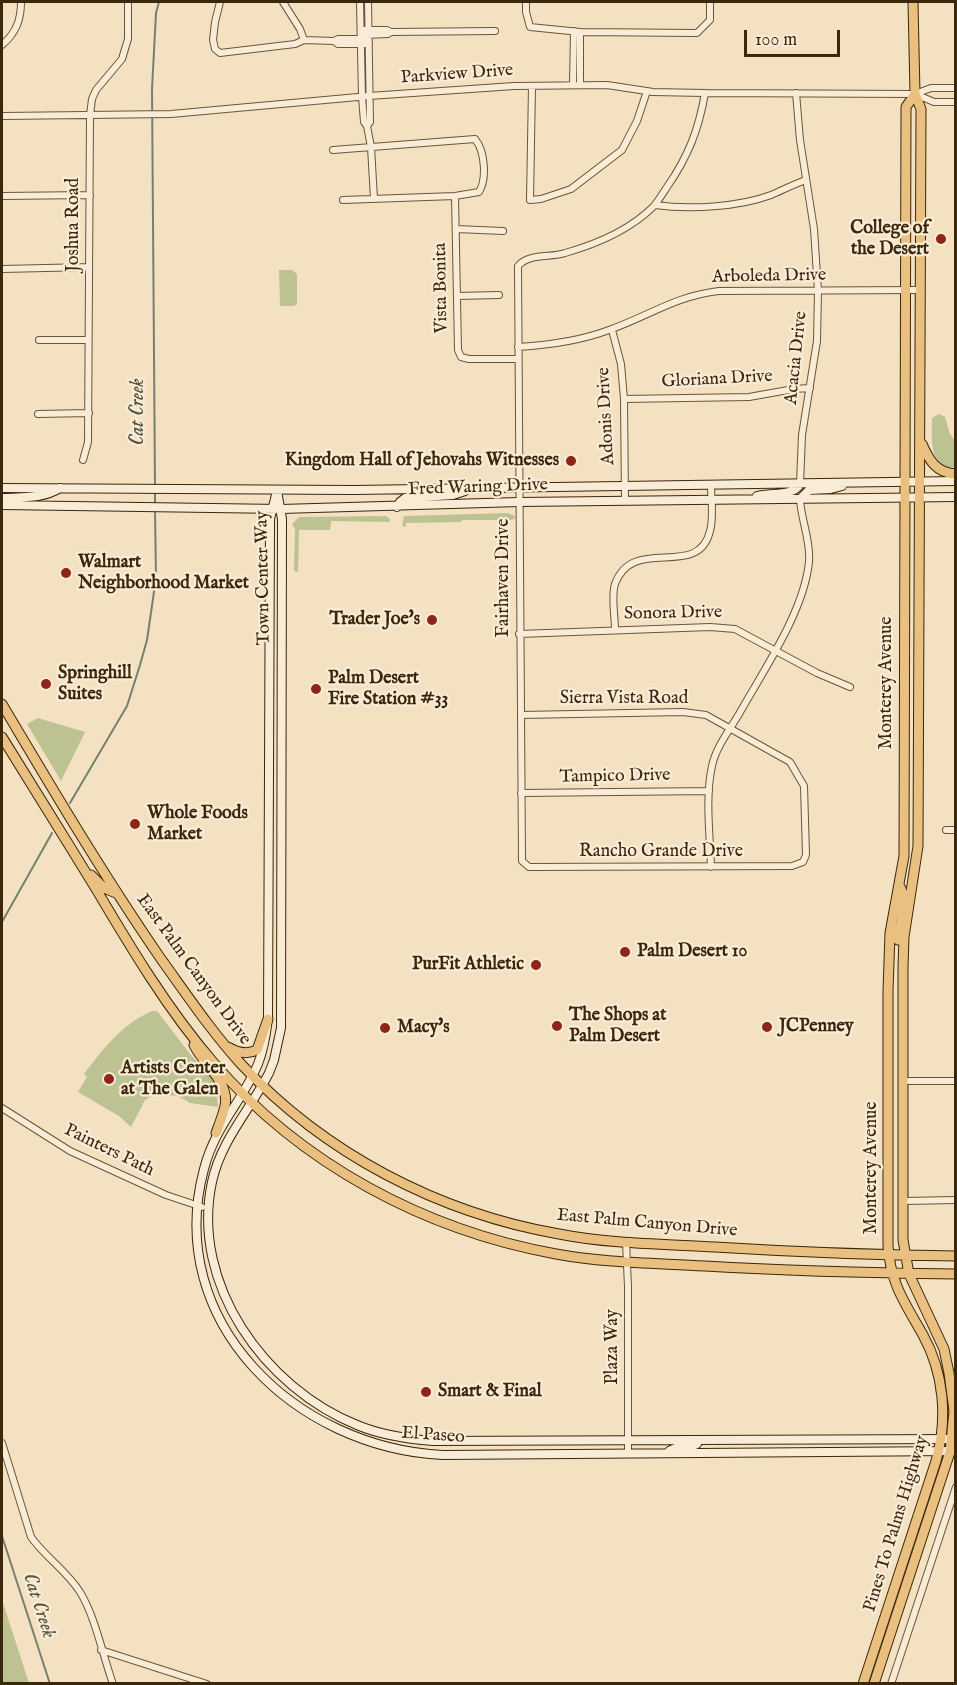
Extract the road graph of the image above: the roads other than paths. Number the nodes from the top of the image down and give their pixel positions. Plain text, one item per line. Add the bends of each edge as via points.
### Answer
1 (21, 2) edge
2 (128, 2) edge
3 (220, 2) edge
4 (283, 2) edge
5 (360, 2) edge
6 (368, 2) edge
7 (526, 2) edge
8 (710, 2) edge
9 (913, 2) edge
10 (495, 31) dead end
11 (577, 32) junction
12 (365, 37) junction
13 (304, 40) junction
14 (2, 45) edge
15 (577, 85) junction
16 (532, 86) junction
17 (956, 88) edge
18 (647, 91) junction
19 (705, 93) junction
20 (796, 93) junction
21 (915, 94) junction
22 (365, 97) junction
23 (956, 102) edge
24 (2, 116) edge
25 (90, 116) junction
26 (371, 147) junction
27 (333, 150) dead end
28 (806, 180) junction
29 (90, 195) junction
30 (2, 196) edge
31 (456, 196) junction
32 (374, 199) junction
33 (343, 200) dead end
34 (655, 205) junction
35 (456, 230) junction
36 (503, 231) dead end
37 (89, 267) junction
38 (2, 269) edge
39 (905, 290) junction
40 (921, 290) junction
41 (818, 291) junction
42 (499, 295) dead end
43 (457, 296) junction
44 (612, 330) junction
45 (39, 340) dead end
46 (88, 340) junction
47 (518, 347) junction
48 (518, 359) junction
49 (810, 388) junction
50 (624, 399) junction
51 (89, 413) junction
52 (38, 414) dead end
53 (920, 441) junction
54 (83, 460) dead end
55 (956, 474) edge
56 (919, 481) junction
57 (956, 481) edge
58 (905, 482) junction
59 (848, 483) junction
60 (800, 484) junction
61 (711, 485) junction
62 (625, 486) junction
63 (519, 487) junction
64 (2, 488) edge
65 (61, 488) junction
66 (474, 488) junction
67 (277, 491) junction
68 (956, 497) edge
69 (2, 498) edge
70 (905, 498) junction
71 (919, 498) junction
72 (711, 499) junction
73 (745, 499) junction
74 (800, 499) junction
75 (625, 501) junction
76 (519, 502) junction
77 (2, 505) edge
78 (397, 507) junction
79 (272, 509) junction
80 (281, 509) junction
81 (615, 630) junction
82 (519, 634) junction
83 (775, 649) junction
84 (850, 687) dead end
85 (2, 704) edge
86 (521, 715) junction
87 (729, 729) junction
88 (2, 737) edge
89 (904, 789) junction
90 (710, 791) junction
91 (521, 793) junction
92 (919, 824) junction
93 (946, 830) dead end
94 (956, 830) edge
95 (522, 861) joint
96 (803, 862) joint
97 (81, 864) junction
98 (711, 867) junction
99 (899, 885) junction
100 (116, 893) junction
101 (903, 981) junction
102 (268, 1019) junction
103 (187, 1029) junction
104 (224, 1045) junction
105 (252, 1075) junction
106 (956, 1081) edge
107 (904, 1082) junction
108 (263, 1085) junction
109 (242, 1092) junction
110 (252, 1102) junction
111 (2, 1108) edge
112 (216, 1133) junction
113 (956, 1200) edge
114 (904, 1201) junction
115 (197, 1206) junction
116 (209, 1209) junction
117 (626, 1242) junction
118 (890, 1255) junction
119 (906, 1256) junction
120 (956, 1256) edge
121 (628, 1262) junction
122 (893, 1274) junction
123 (909, 1274) junction
124 (956, 1274) edge
125 (825, 1440) junction
126 (628, 1441) junction
127 (697, 1441) junction
128 (2, 1443) edge
129 (947, 1443) edge
130 (953, 1451) edge
131 (780, 1452) junction
132 (838, 1452) junction
133 (628, 1453) junction
134 (666, 1453) junction
135 (956, 1487) edge
136 (101, 1650) junction
137 (113, 1683) edge
138 (207, 1683) edge
139 (864, 1683) edge
140 (874, 1683) edge
141 (891, 1683) edge

1 - 14 street via 18,25
2 - 25 street, Joshua Road via 128,39 122,59 96,90
3 - 13 street via 213,40 220,52
4 - 13 street
5 - 12 street
6 - 12 street
7 - 11 street via 530,27
8 - 11 street via 710,20 697,33
9 - 21 main road, Monterey Avenue
10 - 12 street via 379,32
11 - 15 street
12 - 13 street via 348,41
12 - 22 street
15 - 16 street, Parkview Drive
15 - 18 street, Parkview Drive
16 - 18 street via 530,200 571,189 622,150
16 - 22 street, Parkview Drive
17 - 21 street via 931,88
18 - 19 street, Parkview Drive
19 - 20 street, Parkview Drive
19 - 34 street via 700,124 683,161
20 - 21 street, Parkview Drive
20 - 28 street, Acacia Drive
21 - 23 street via 934,102
21 - 39 main road, Monterey Avenue via 906,107
21 - 40 main road, Monterey Avenue via 921,109
22 - 25 street, Parkview Drive via 171,114
22 - 26 street
24 - 25 street, Parkview Drive
25 - 29 street, Joshua Road
26 - 27 street
26 - 31 street via 475,139 482,156 483,184 479,192
26 - 32 street
28 - 34 street via 737,204 672,208
28 - 41 street, Acacia Drive
29 - 30 street
29 - 37 street, Joshua Road
31 - 32 street
31 - 35 street, Vista Bonita
32 - 33 street
34 - 47 street, Fairhaven Drive via 632,223 591,245 523,260 518,266
35 - 36 street
35 - 43 street, Vista Bonita
37 - 38 street
37 - 46 street, Joshua Road
39 - 40 street, Arboleda Drive
39 - 41 street, Arboleda Drive
39 - 58 main road, Monterey Avenue
40 - 53 main road, Monterey Avenue
41 - 44 street, Arboleda Drive via 702,293
41 - 49 street, Acacia Drive via 817,341
42 - 43 street
43 - 48 street, Vista Bonita via 461,357
44 - 47 street, Arboleda Drive via 566,343
44 - 50 street, Adonis Drive via 621,364
45 - 46 street
46 - 51 street, Joshua Road
47 - 48 street, Fairhaven Drive
48 - 63 street, Fairhaven Drive
49 - 50 street, Gloriana Drive via 749,397
49 - 60 street, Acacia Drive via 802,435
50 - 62 street, Adonis Drive
51 - 52 street
51 - 54 street, Joshua Road
53 - 55 main road via 937,469
53 - 56 main road, Monterey Avenue
56 - 57 street, Fred Waring Drive
56 - 58 street, Fred Waring Drive
56 - 71 main road, Monterey Avenue
58 - 59 street, Fred Waring Drive
58 - 70 main road, Monterey Avenue
59 - 60 street, Fred Waring Drive
59 - 74 street via 809,490
60 - 61 street, Fred Waring Drive
60 - 73 street via 791,492
61 - 62 street, Fred Waring Drive
61 - 72 street
62 - 63 street, Fred Waring Drive
62 - 75 street, Adonis Drive
63 - 66 street, Fred Waring Drive
63 - 76 street, Fairhaven Drive
64 - 65 street, Fred Waring Drive
65 - 67 street, Fred Waring Drive
65 - 69 street via 42,495
66 - 67 street, Fred Waring Drive
66 - 78 street via 453,495 405,498
67 - 79 street, Town Center Way
67 - 80 street, Town Center Way
68 - 71 street, Fred Waring Drive
70 - 71 street, Fred Waring Drive
70 - 74 street, Fred Waring Drive
70 - 89 main road, Monterey Avenue
71 - 92 main road, Monterey Avenue
72 - 73 street, Fred Waring Drive
72 - 75 street, Fred Waring Drive
72 - 81 street via 710,531 700,550 686,557 645,558 623,569 614,586
73 - 74 street, Fred Waring Drive
74 - 83 street via 809,561 798,604
75 - 76 street, Fred Waring Drive
76 - 78 street, Fred Waring Drive
76 - 82 street, Fairhaven Drive
77 - 79 street, Fred Waring Drive
78 - 80 street, Fred Waring Drive
79 - 80 street, Fred Waring Drive
79 - 102 street, Town Center Way
80 - 108 street, Town Center Way via 281,1013 274,1060
81 - 82 street, Sonora Drive
81 - 83 street, Sonora Drive via 735,629
82 - 86 street, Fairhaven Drive
83 - 84 street, Sonora Drive
83 - 87 street
85 - 100 main road, East Palm Canyon Drive
86 - 87 street, Sierra Vista Road via 683,712 706,715
86 - 91 street, Fairhaven Drive
87 - 90 street via 712,766
87 - 96 street, Sierra Vista Road via 790,762 804,786
88 - 97 main road, East Palm Canyon Drive
89 - 92 main road via 909,792 910,815
89 - 99 main road, Monterey Avenue via 904,856
90 - 91 street, Tampico Drive
90 - 98 street
91 - 95 street, Fairhaven Drive
92 - 101 main road, Monterey Avenue via 917,865 904,937
93 - 94 street
95 - 98 street, Rancho Grande Drive via 529,867
96 - 98 street, Rancho Grande Drive via 792,866
97 - 100 main road via 104,888
97 - 103 main road, East Palm Canyon Drive
99 - 101 main road via 904,901 897,948
99 - 118 main road, Monterey Avenue via 890,933 888,991
100 - 104 main road, East Palm Canyon Drive
101 - 107 main road, Monterey Avenue
102 - 104 main road via 257,1050 244,1053
102 - 105 street, Town Center Way via 265,1043
103 - 109 main road, East Palm Canyon Drive
103 - 112 main road via 200,1057 224,1088 225,1106
104 - 105 main road, East Palm Canyon Drive
105 - 108 main road, East Palm Canyon Drive
105 - 109 street, El Paseo
106 - 107 street
107 - 114 main road, Monterey Avenue
108 - 110 street, Town Center Way
108 - 117 main road, East Palm Canyon Drive via 346,1151 422,1192 459,1208 527,1228
109 - 110 main road, East Palm Canyon Drive
109 - 112 street, El Paseo
110 - 116 street, El Paseo via 222,1149
110 - 121 main road, East Palm Canyon Drive via 293,1138 335,1167 414,1210 454,1227 524,1247
111 - 115 street, Painters Path via 70,1151 166,1196
112 - 115 street, El Paseo via 203,1170
113 - 114 street
114 - 119 main road, Monterey Avenue
115 - 116 street, Painters Path
115 - 133 street, El Paseo via 199,1260 212,1301 227,1330 265,1379 306,1413 365,1442 407,1452
116 - 126 street, El Paseo via 215,1269 238,1322 284,1379 334,1414 358,1426 416,1440
117 - 118 main road, East Palm Canyon Drive
117 - 121 street, Plaza Way
118 - 119 main road, East Palm Canyon Drive
118 - 122 main road, Monterey Avenue
119 - 120 main road, East Palm Canyon Drive
119 - 123 main road, Monterey Avenue
121 - 122 main road, East Palm Canyon Drive
121 - 126 street, Plaza Way
122 - 123 main road, East Palm Canyon Drive
122 - 129 main road, Pines To Palms Highway via 939,1377
123 - 124 main road, East Palm Canyon Drive
123 - 129 main road, Pines To Palms Highway via 944,1349 953,1396
125 - 127 street, El Paseo
125 - 129 street, El Paseo
125 - 131 street via 785,1446
125 - 132 street
126 - 127 street, El Paseo
126 - 133 street, Plaza Way
127 - 134 street via 693,1446 677,1447
128 - 136 street via 31,1537 80,1591
129 - 130 main road, Pines To Palms Highway
129 - 132 street, El Paseo
129 - 139 main road, Pines To Palms Highway
130 - 140 main road, Pines To Palms Highway
131 - 132 street, El Paseo
131 - 134 street, El Paseo
133 - 134 street, El Paseo
135 - 141 street
136 - 137 street
136 - 138 street

